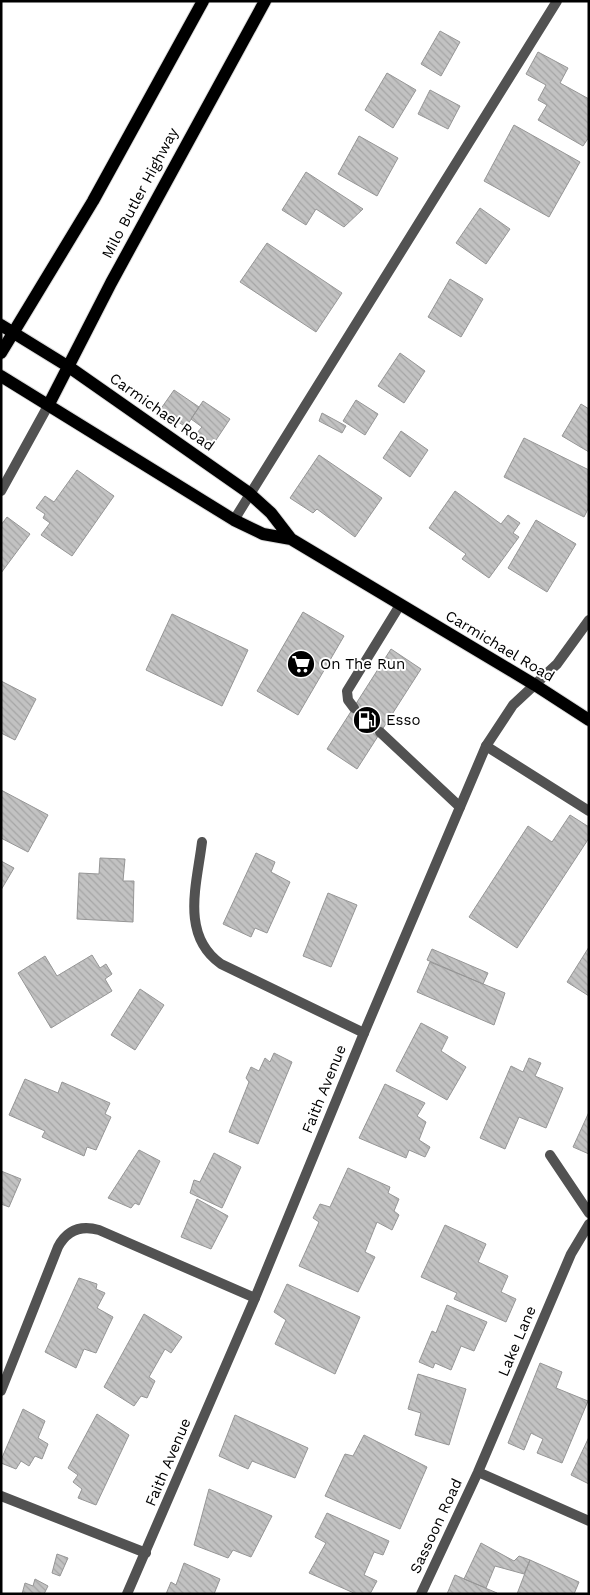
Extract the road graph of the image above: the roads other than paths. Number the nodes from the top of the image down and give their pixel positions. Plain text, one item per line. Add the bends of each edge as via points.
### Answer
1 (203, 1) edge
2 (265, 1) edge
3 (557, 1) edge
4 (1, 325) edge
5 (14, 333) junction
6 (1, 353) edge
7 (69, 367) junction
8 (1, 376) edge
9 (49, 404) junction
10 (1, 491) edge
11 (249, 493) junction
12 (234, 520) junction
13 (291, 539) junction
14 (400, 605) junction
15 (589, 620) edge
16 (536, 685) junction
17 (354, 708) dead end
18 (589, 720) edge
19 (380, 732) dead end
20 (486, 746) junction
21 (460, 807) junction
22 (589, 811) edge
23 (202, 842) dead end
24 (364, 1032) junction
25 (550, 1155) dead end
26 (589, 1213) edge
27 (589, 1224) edge
28 (255, 1298) junction
29 (1, 1391) edge
30 (478, 1472) junction
31 (1, 1496) edge
32 (589, 1521) edge
33 (146, 1553) junction
34 (127, 1594) edge
35 (421, 1594) edge

1 - 5 main road via 93,201
2 - 7 main road, Milo Butler Highway via 111,283
3 - 11 street
4 - 5 main road, Carmichael Road
5 - 6 main road
5 - 7 main road, Carmichael Road
7 - 9 main road, Milo Butler Highway
7 - 11 main road, Carmichael Road
8 - 9 main road, Carmichael Road
9 - 10 street
9 - 12 main road, Carmichael Road
11 - 12 street
11 - 13 main road, Carmichael Road via 271,513
12 - 13 main road, Carmichael Road via 263,534
13 - 14 main road, Carmichael Road
14 - 16 main road, Carmichael Road
14 - 17 street via 347,690 348,700
15 - 16 street, Faith Avenue via 564,656
16 - 18 main road, Carmichael Road
16 - 20 street, Faith Avenue via 513,706
19 - 21 street
20 - 21 street, Faith Avenue
20 - 22 street
21 - 24 street, Faith Avenue
23 - 24 street via 194,921 200,941 211,957
24 - 28 street, Faith Avenue
25 - 26 street
27 - 30 street, Lake Lane via 571,1254
28 - 29 street via 99,1230 86,1227 74,1230 62,1239 58,1247
28 - 33 street, Faith Avenue
30 - 32 street, Sassoon Road
30 - 35 street, Sassoon Road
31 - 33 street
33 - 34 street, Faith Avenue

